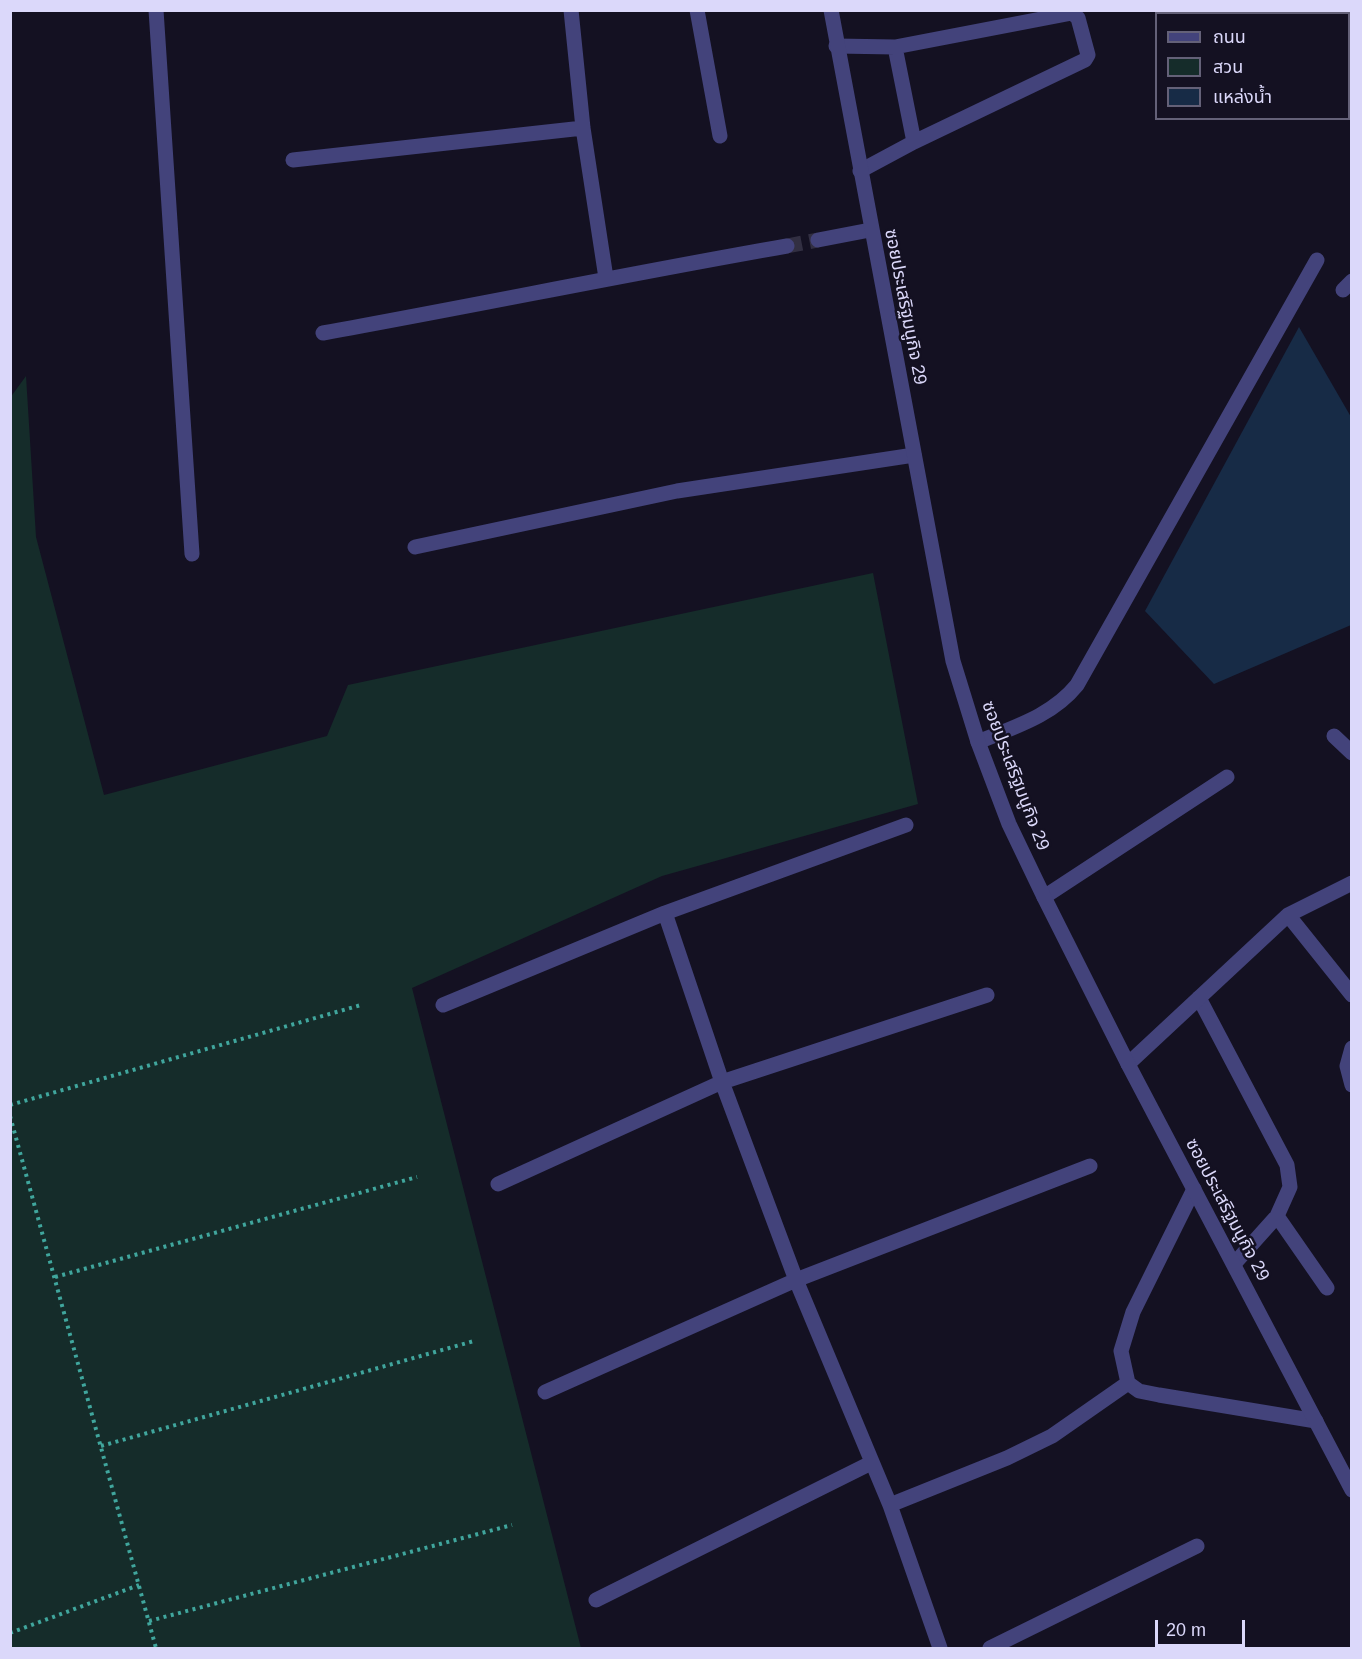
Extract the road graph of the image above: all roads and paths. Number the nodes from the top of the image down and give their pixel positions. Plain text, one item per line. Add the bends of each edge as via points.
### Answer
1 (156, 10) edge
2 (571, 10) edge
3 (697, 10) edge
4 (831, 10) edge
5 (836, 46) junction
6 (895, 47) junction
7 (583, 128) junction
8 (720, 136) dead end
9 (914, 141) junction
10 (293, 160) dead end
11 (860, 171) junction
12 (870, 230) junction
13 (818, 240) tunnel mouth
14 (787, 246) tunnel mouth
15 (1317, 260) dead end
16 (606, 278) junction
17 (323, 333) dead end
18 (914, 455) junction
19 (415, 547) dead end
20 (192, 554) dead end
21 (1334, 736) dead end
22 (978, 742) junction
23 (1352, 753) edge
24 (1227, 777) dead end
25 (906, 825) dead end
26 (1352, 883) edge
27 (1044, 897) junction
28 (665, 913) junction
29 (1288, 915) junction
30 (1352, 994) edge
31 (987, 995) dead end
32 (1199, 998) junction
33 (361, 1005) dead end
34 (443, 1005) dead end
35 (1352, 1047) edge
36 (1128, 1064) junction
37 (722, 1082) junction
38 (1352, 1085) edge
39 (10, 1105) edge
40 (10, 1116) edge
41 (1090, 1166) dead end
42 (417, 1177) dead end
43 (498, 1184) dead end
44 (1194, 1189) junction
45 (1276, 1216) junction
46 (1234, 1264) junction
47 (55, 1277) junction
48 (796, 1280) junction
49 (1327, 1288) dead end
50 (474, 1341) dead end
51 (1128, 1383) junction
52 (545, 1392) dead end
53 (1316, 1421) junction
54 (101, 1446) junction
55 (871, 1463) junction
56 (1351, 1487) edge
57 (890, 1505) junction
58 (512, 1525) dead end
59 (1197, 1546) dead end
60 (139, 1585) junction
61 (596, 1600) dead end
62 (149, 1621) junction
63 (10, 1634) edge
64 (156, 1648) edge
65 (940, 1648) edge
66 (990, 1648) edge

1 - 20 street
2 - 7 street
3 - 8 street
4 - 5 street, ซอยประเสริฐมนูกิจ 29
5 - 6 street
5 - 11 street, ซอยประเสริฐมนูกิจ 29
6 - 9 street
6 - 9 street via 1072,13 1078,18 1088,55 1085,60
7 - 10 street
7 - 16 street
9 - 11 street
11 - 12 street, ซอยประเสริฐมนูกิจ 29
12 - 13 street
12 - 18 street, ซอยประเสริฐมนูกิจ 29
14 - 16 street
15 - 22 street via 1077,685 1047,713
16 - 17 street
18 - 19 street via 677,491
18 - 22 street, ซอยประเสริฐมนูกิจ 29 via 953,661
21 - 23 street
22 - 27 street, ซอยประเสริฐมนูกิจ 29 via 1009,824
24 - 27 street
25 - 28 street
26 - 29 street
27 - 36 street, ซอยประเสริฐมนูกิจ 29
28 - 34 street
28 - 37 street
29 - 30 street
29 - 32 street
31 - 37 street
32 - 36 street
32 - 45 street via 1287,1165 1290,1187
33 - 39 path
35 - 38 street via 1347,1066
36 - 44 street, ซอยประเสริฐมนูกิจ 29
37 - 43 street
37 - 48 street
40 - 47 path
41 - 48 street
42 - 47 path
44 - 46 street, ซอยประเสริฐมนูกิจ 29
44 - 51 street via 1133,1312 1121,1351
45 - 46 street
45 - 49 street
46 - 53 street, ซอยประเสริฐมนูกิจ 29
47 - 54 path
48 - 52 street
48 - 55 street
50 - 54 path
51 - 53 street via 1139,1391
51 - 57 street via 1052,1436
53 - 56 street, ซอยประเสริฐมนูกิจ 29
54 - 60 path
55 - 57 street
55 - 61 street
57 - 65 street
58 - 62 path
59 - 66 street
60 - 62 path
60 - 63 path
62 - 64 path

